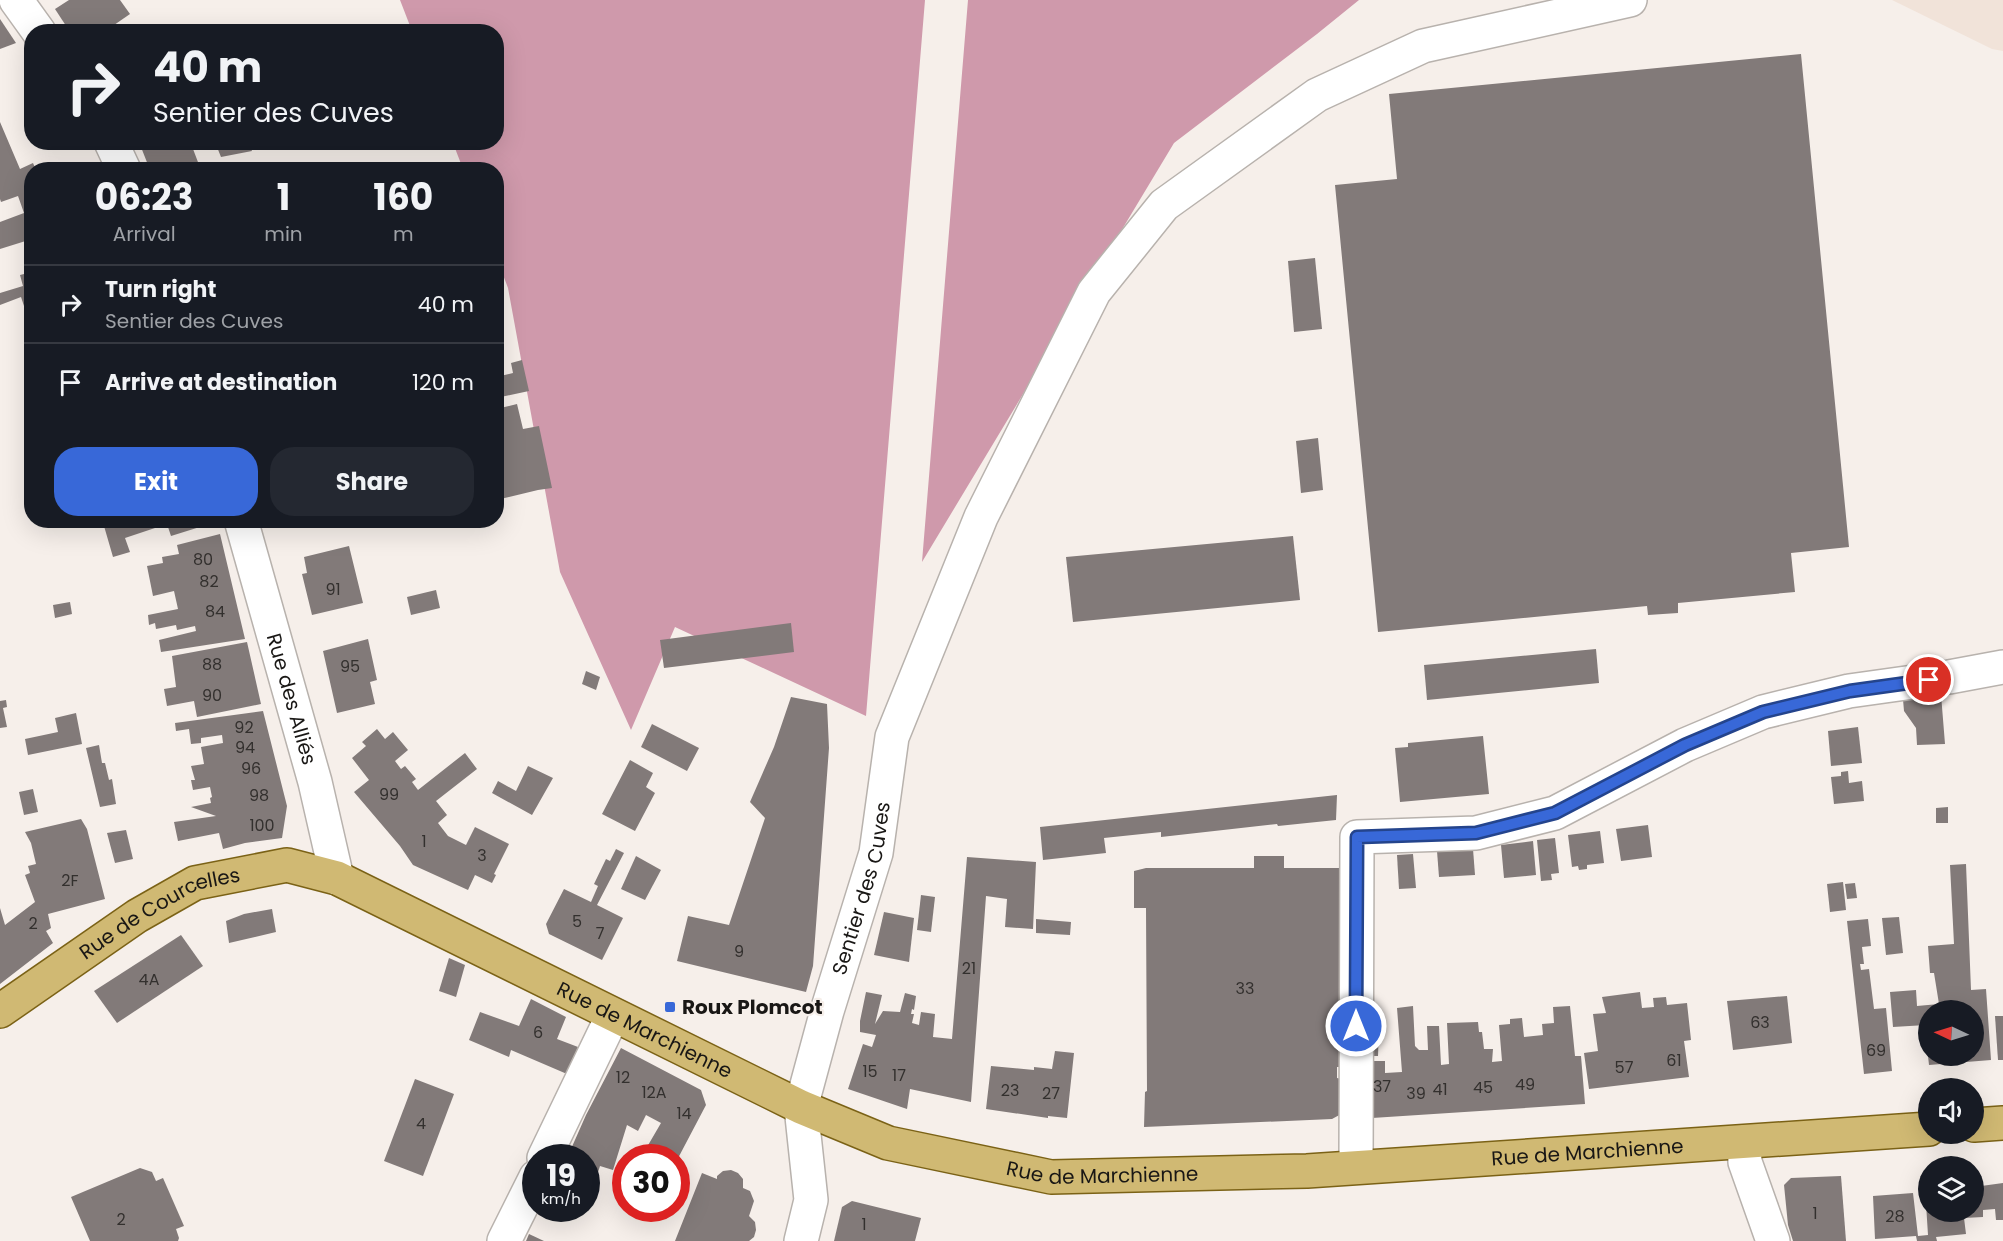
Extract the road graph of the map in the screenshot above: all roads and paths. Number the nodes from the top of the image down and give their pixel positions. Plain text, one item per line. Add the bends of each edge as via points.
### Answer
1 (16, 0) edge
2 (1630, 0) edge
3 (33, 24) edge
4 (243, 528) edge
5 (2003, 667) edge
6 (337, 878) junction
7 (0, 1011) edge
8 (614, 1016) junction
9 (801, 1107) junction
10 (2003, 1123) edge
11 (1984, 1124) edge
12 (1918, 1130) edge
13 (1744, 1142) junction
14 (551, 1144) edge
15 (1356, 1167) junction
16 (522, 1204) edge
17 (504, 1241) edge
18 (801, 1241) edge
19 (1773, 1241) edge

1 - 3 street
2 - 9 street, Sentier des Cuves via 1423,46 1317,95 1164,205 1094,292 981,517 892,737 876,853
4 - 6 street, Rue des Alliés via 315,782
5 - 15 street via 1850,691 1763,712 1685,745 1555,813 1476,833 1357,837
6 - 7 main road, Rue de Courcelles via 287,865 195,883 137,916
6 - 8 main road, Rue de Marchienne
8 - 9 main road, Rue de Marchienne
8 - 14 street
9 - 15 main road, Rue de Marchienne via 888,1143 1051,1177
9 - 18 street via 812,1200
10 - 11 main road
12 - 13 main road, Rue de Marchienne
13 - 15 main road, Rue de Marchienne
13 - 19 street via 1745,1162
16 - 17 street

